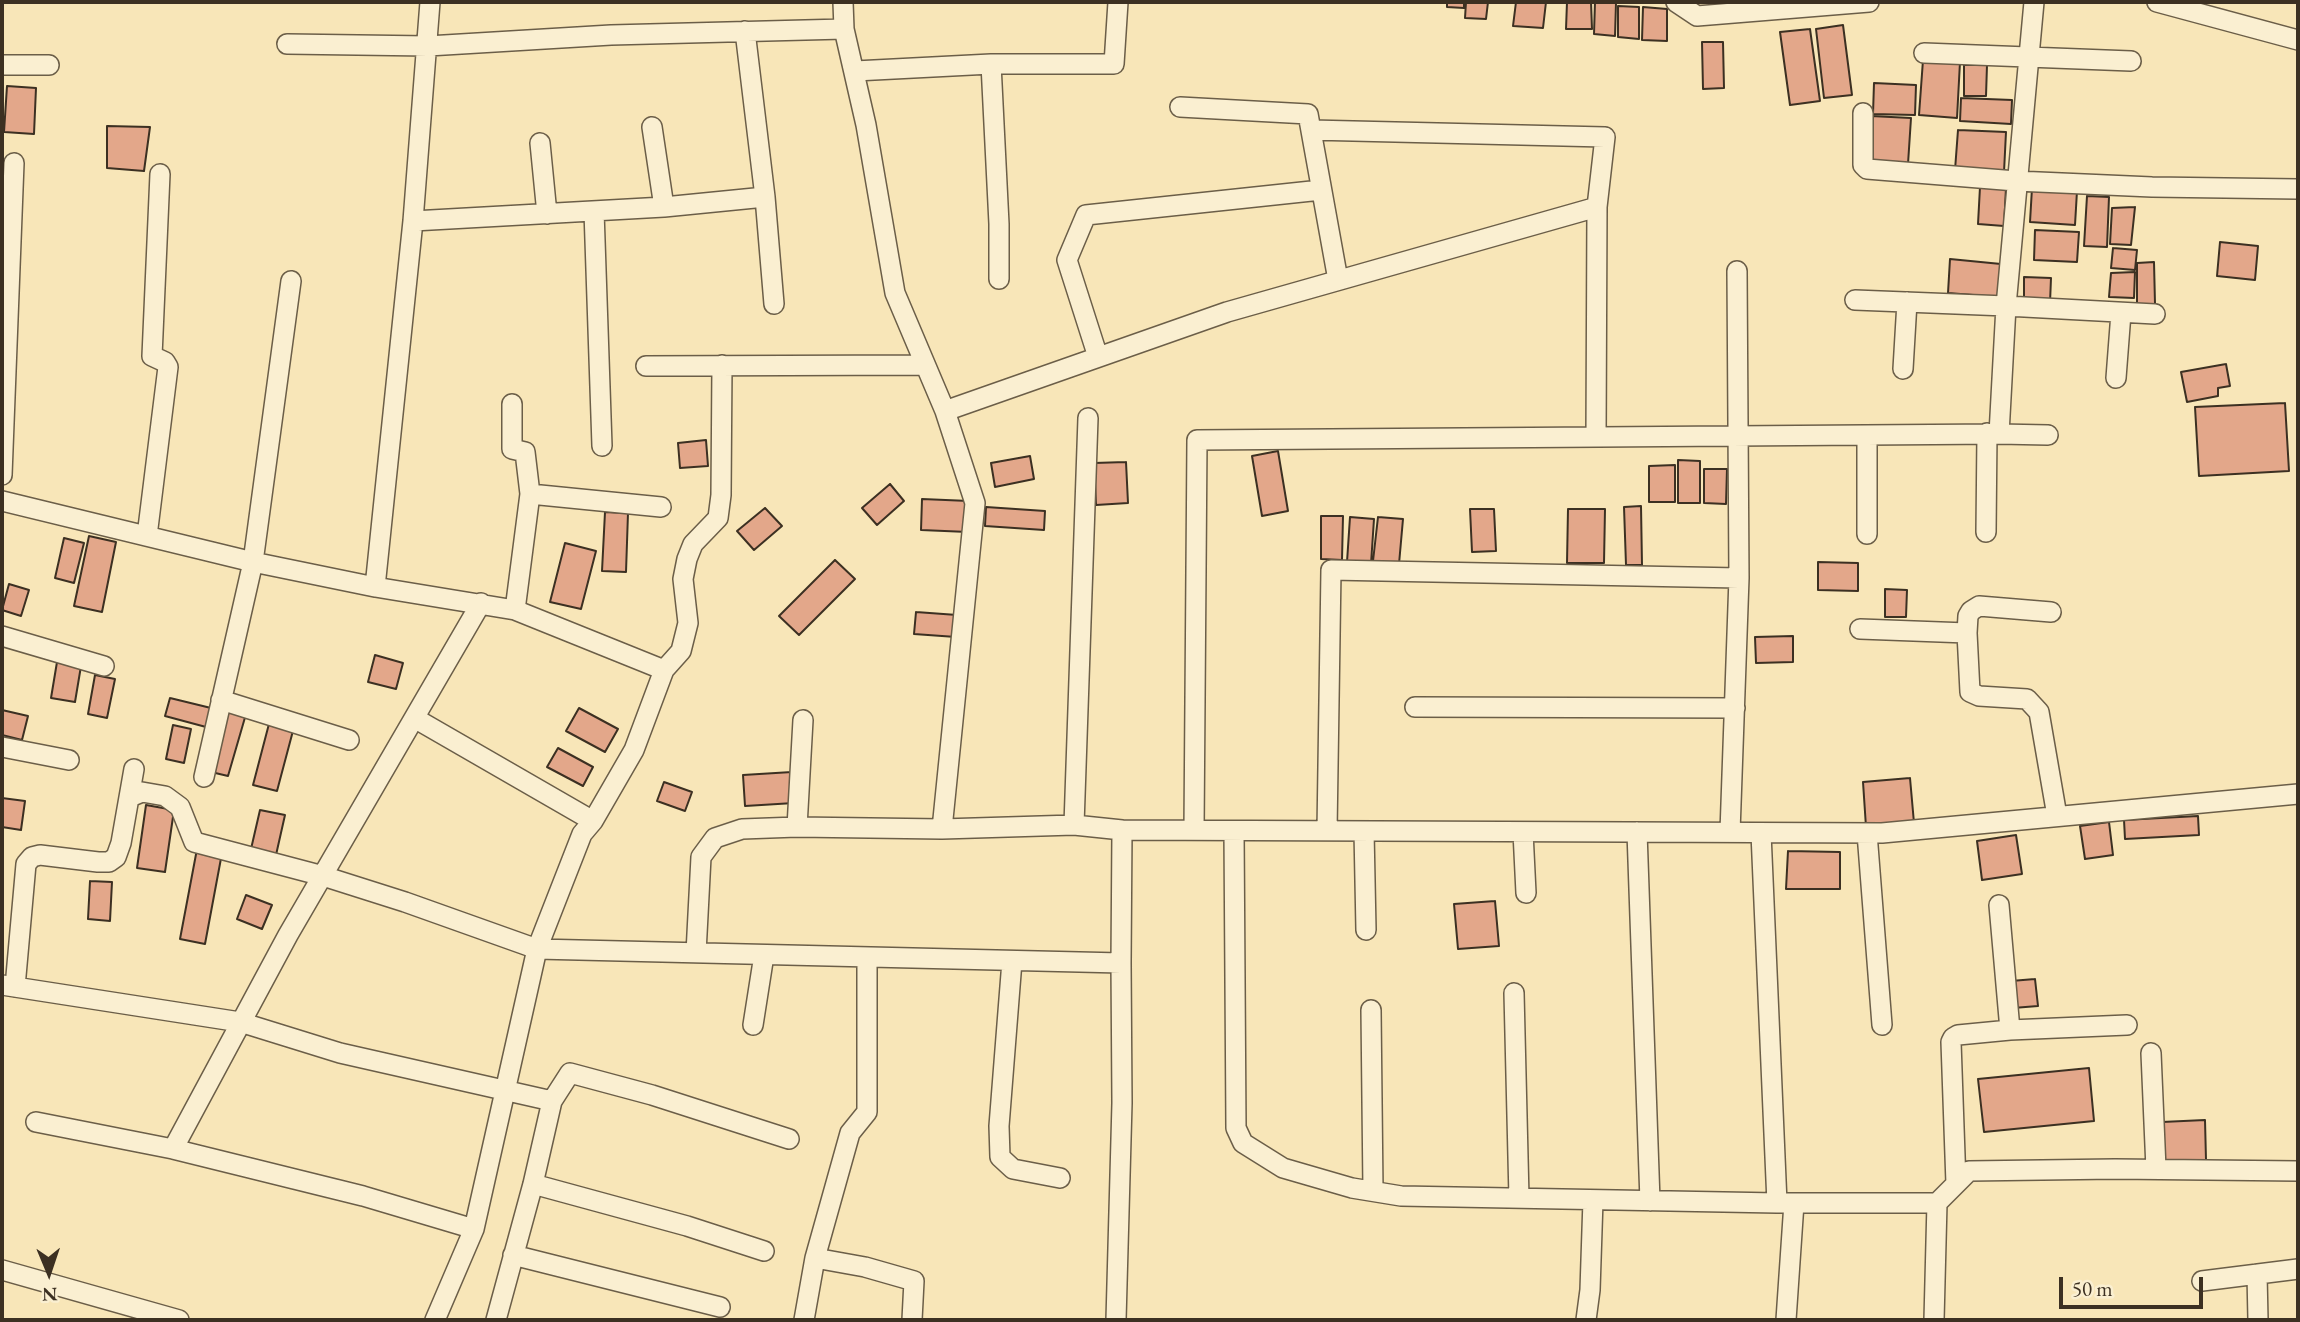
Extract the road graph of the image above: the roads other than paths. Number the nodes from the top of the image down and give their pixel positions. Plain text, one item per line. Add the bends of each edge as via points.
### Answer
1 (430, 2) edge
2 (842, 2) edge
3 (1118, 2) edge
4 (1676, 2) edge
5 (1869, 2) edge
6 (2034, 2) edge
7 (2157, 2) edge
8 (1797, 4) edge
9 (844, 29) junction
10 (745, 31) junction
11 (2298, 40) edge
12 (287, 44) dead end
13 (428, 46) junction
14 (1924, 52) dead end
15 (2028, 57) junction
16 (2131, 61) dead end
17 (990, 64) junction
18 (2, 65) edge
19 (49, 65) dead end
20 (855, 71) junction
21 (1180, 107) dead end
22 (1863, 113) dead end
23 (652, 127) dead end
24 (1311, 130) junction
25 (541, 143) dead end
26 (14, 163) dead end
27 (160, 174) dead end
28 (2016, 181) junction
29 (2298, 189) edge
30 (1321, 190) junction
31 (765, 197) junction
32 (1597, 206) junction
33 (664, 207) junction
34 (594, 211) junction
35 (547, 214) junction
36 (414, 221) junction
37 (1737, 271) dead end
38 (999, 279) dead end
39 (291, 281) dead end
40 (1338, 281) junction
41 (1855, 300) dead end
42 (1907, 302) junction
43 (774, 304) dead end
44 (2006, 306) junction
45 (2121, 313) junction
46 (2155, 314) dead end
47 (1098, 357) junction
48 (722, 365) junction
49 (925, 365) junction
50 (646, 366) dead end
51 (1903, 369) dead end
52 (2116, 378) dead end
53 (512, 404) dead end
54 (945, 411) junction
55 (1088, 418) dead end
56 (1993, 434) junction
57 (1867, 435) junction
58 (2048, 435) dead end
59 (1736, 436) junction
60 (1596, 437) junction
61 (602, 446) dead end
62 (2, 475) edge
63 (530, 495) junction
64 (2, 501) edge
65 (661, 507) dead end
66 (1986, 532) dead end
67 (1867, 534) dead end
68 (147, 536) junction
69 (253, 562) junction
70 (1740, 578) junction
71 (375, 587) junction
72 (481, 603) junction
73 (515, 610) junction
74 (2051, 612) dead end
75 (1860, 629) dead end
76 (1967, 633) junction
77 (2, 636) edge
78 (104, 666) dead end
79 (664, 670) junction
80 (221, 700) junction
81 (1415, 707) dead end
82 (1735, 708) junction
83 (416, 719) junction
84 (803, 720) dead end
85 (349, 740) dead end
86 (2, 747) edge
87 (69, 760) dead end
88 (134, 769) dead end
89 (204, 777) dead end
90 (2298, 794) edge
91 (130, 797) junction
92 (2057, 816) junction
93 (593, 821) junction
94 (1074, 825) junction
95 (797, 827) junction
96 (942, 830) junction
97 (1122, 830) junction
98 (1194, 831) junction
99 (1234, 831) junction
100 (1327, 831) junction
101 (1364, 831) junction
102 (1523, 832) junction
103 (1637, 832) junction
104 (1730, 832) junction
105 (1760, 833) junction
106 (1867, 833) junction
107 (323, 876) junction
108 (1526, 893) dead end
109 (1999, 905) dead end
110 (1366, 930) dead end
111 (537, 949) junction
112 (696, 953) junction
113 (764, 955) junction
114 (867, 958) junction
115 (1013, 961) junction
116 (1121, 963) junction
117 (8, 986) edge
118 (1514, 993) dead end
119 (1371, 1010) dead end
120 (240, 1022) junction
121 (753, 1025) dead end
122 (1882, 1025) dead end
123 (2127, 1025) dead end
124 (2010, 1030) junction
125 (2151, 1053) dead end
126 (505, 1090) junction
127 (552, 1101) junction
128 (36, 1122) dead end
129 (789, 1139) dead end
130 (173, 1149) junction
131 (2156, 1169) junction
132 (2298, 1171) edge
133 (1060, 1178) dead end
134 (533, 1184) junction
135 (1955, 1184) junction
136 (1373, 1191) junction
137 (1520, 1198) junction
138 (1593, 1200) junction
139 (1650, 1201) junction
140 (1786, 1203) junction
141 (1937, 1203) junction
142 (474, 1228) junction
143 (764, 1251) dead end
144 (513, 1255) junction
145 (815, 1258) junction
146 (2298, 1269) edge
147 (2, 1270) edge
148 (2258, 1275) junction
149 (2202, 1281) dead end
150 (720, 1307) dead end
151 (179, 1320) edge
152 (435, 1320) edge
153 (496, 1320) edge
154 (804, 1320) edge
155 (912, 1320) edge
156 (1116, 1320) edge
157 (1586, 1320) edge
158 (1786, 1320) edge
159 (1934, 1320) edge
160 (2258, 1320) edge

1 - 13 street
2 - 9 street
3 - 17 street via 1114,64
4 - 8 street via 1697,16
5 - 8 street
6 - 15 street
7 - 11 street
9 - 10 street
9 - 20 street
10 - 13 street
10 - 31 street
12 - 13 street
13 - 36 street
14 - 15 street
15 - 16 street
15 - 28 street
17 - 20 street
17 - 38 street
18 - 19 street
20 - 49 street via 895,293
21 - 24 street via 1308,114
22 - 28 street via 1865,169
23 - 33 street
24 - 30 street
24 - 32 street via 1605,137
25 - 35 street
26 - 62 street
27 - 68 street via 152,356 168,367
28 - 29 street
28 - 44 street
30 - 40 street
30 - 47 street via 1086,215 1067,260
31 - 33 street
31 - 43 street
32 - 40 street
32 - 60 street
33 - 34 street
34 - 35 street
34 - 61 street
35 - 36 street
36 - 71 street
37 - 59 street
39 - 69 street
40 - 47 street via 1227,312
41 - 42 street
42 - 44 street
42 - 51 street
44 - 45 street
44 - 56 street
45 - 46 street
45 - 52 street
47 - 54 street
48 - 49 street
48 - 50 street
48 - 79 street via 718,517 693,544 687,559 683,579 688,623 681,651
49 - 54 street
53 - 63 street via 512,449 525,452
54 - 96 street via 975,503
55 - 94 street
56 - 57 street
56 - 58 street
56 - 66 street
57 - 59 street
57 - 67 street
59 - 60 street
59 - 70 street
60 - 98 street via 1197,440
63 - 65 street
63 - 73 street
64 - 68 street
68 - 69 street
69 - 71 street
69 - 80 street
70 - 82 street
70 - 100 street via 1331,570
71 - 72 street
72 - 73 street
72 - 83 street
73 - 79 street
74 - 76 street via 1979,606 1968,616
75 - 76 street
76 - 92 street via 1970,692 2028,699 2039,712
77 - 78 street
79 - 93 street via 634,750
80 - 85 street
80 - 89 street
81 - 82 street
82 - 104 street
83 - 93 street
83 - 107 street
84 - 95 street
86 - 87 street
88 - 91 street
90 - 92 street
91 - 107 street via 142,792 165,796 180,807 194,842
91 - 117 street via 121,843 109,862 40,855 26,864
92 - 106 street
93 - 111 street via 582,834
94 - 96 street
94 - 97 street
95 - 96 street
95 - 112 street via 742,829 715,838 701,857
97 - 98 street
97 - 116 street
98 - 99 street
99 - 100 street
99 - 136 street via 1236,1128 1243,1143 1283,1168
100 - 101 street
101 - 102 street
101 - 110 street
102 - 103 street
102 - 108 street
103 - 104 street
103 - 139 street
104 - 105 street
105 - 106 street
105 - 140 street
106 - 122 street
107 - 111 street
107 - 120 street
109 - 124 street
111 - 112 street
111 - 126 street
112 - 113 street
113 - 114 street
113 - 121 street
114 - 115 street
114 - 145 street via 867,1112 850,1133
115 - 116 street
115 - 133 street via 1000,1157 1013,1169
116 - 156 street
117 - 120 street
118 - 137 street
119 - 136 street
120 - 126 street via 340,1054
120 - 130 street
123 - 124 street
124 - 135 street via 1958,1035 1951,1042
125 - 131 street
126 - 127 street
126 - 142 street
127 - 129 street via 570,1073
127 - 134 street
128 - 130 street
130 - 142 street
131 - 132 street
131 - 135 street via 1969,1171
134 - 143 street
134 - 144 street
135 - 141 street
136 - 137 street via 1401,1196
137 - 138 street
138 - 139 street
138 - 157 street
139 - 140 street
140 - 141 street
140 - 158 street
141 - 159 street
142 - 152 street
144 - 150 street
144 - 153 street
145 - 154 street
145 - 155 street via 914,1281
146 - 148 street
147 - 151 street
148 - 149 street
148 - 160 street

